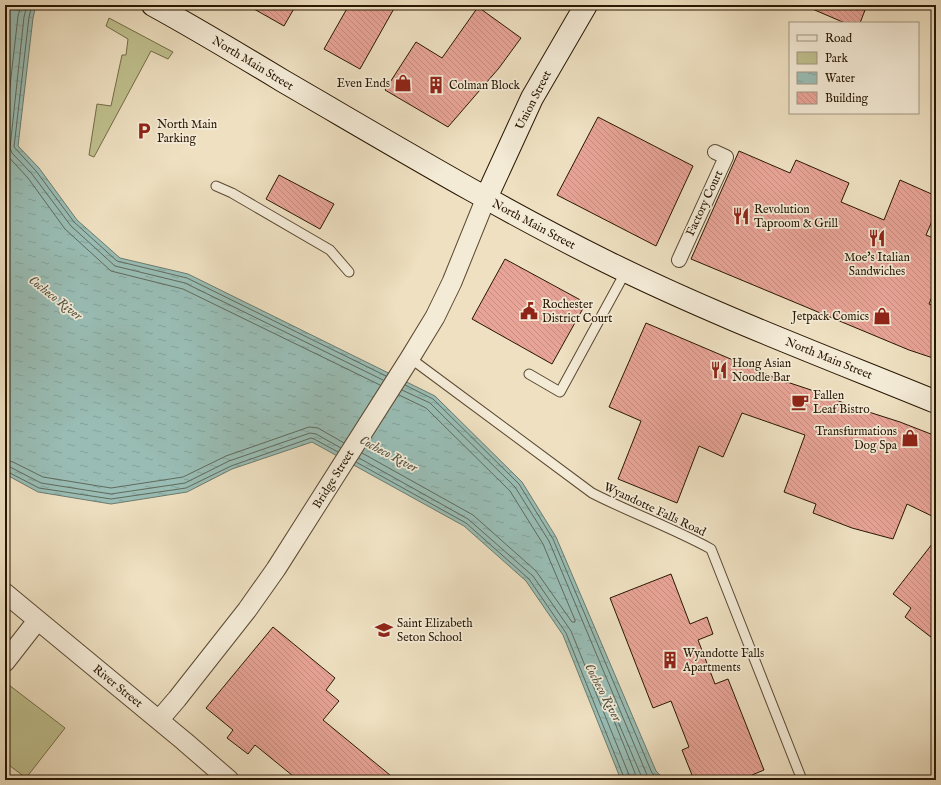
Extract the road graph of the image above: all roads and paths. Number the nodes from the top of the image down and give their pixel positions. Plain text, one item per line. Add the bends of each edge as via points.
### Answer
1 (153, 5) edge
2 (586, 5) edge
3 (715, 152) dead end
4 (216, 186) dead end
5 (486, 198) junction
6 (679, 260) dead end
7 (626, 271) junction
8 (349, 272) dead end
9 (406, 362) junction
10 (529, 374) dead end
11 (936, 402) edge
12 (5, 594) edge
13 (37, 621) junction
14 (5, 662) edge
15 (159, 720) junction
16 (230, 780) edge
17 (802, 780) edge

1 - 5 main road, North Main Street
2 - 5 main road, Union Street via 532,98
3 - 6 street, Factory Court via 726,157
4 - 8 lane via 330,250
5 - 7 main road, North Main Street
5 - 9 street, Bridge Street via 435,317
7 - 10 lane via 560,392
7 - 11 main road, North Main Street via 669,292
9 - 15 street, Bridge Street via 276,569 247,610
9 - 17 lane, Wyandotte Falls Road via 592,493 711,549
12 - 13 street, River Street
13 - 14 street
13 - 15 street, River Street
15 - 16 street, River Street

